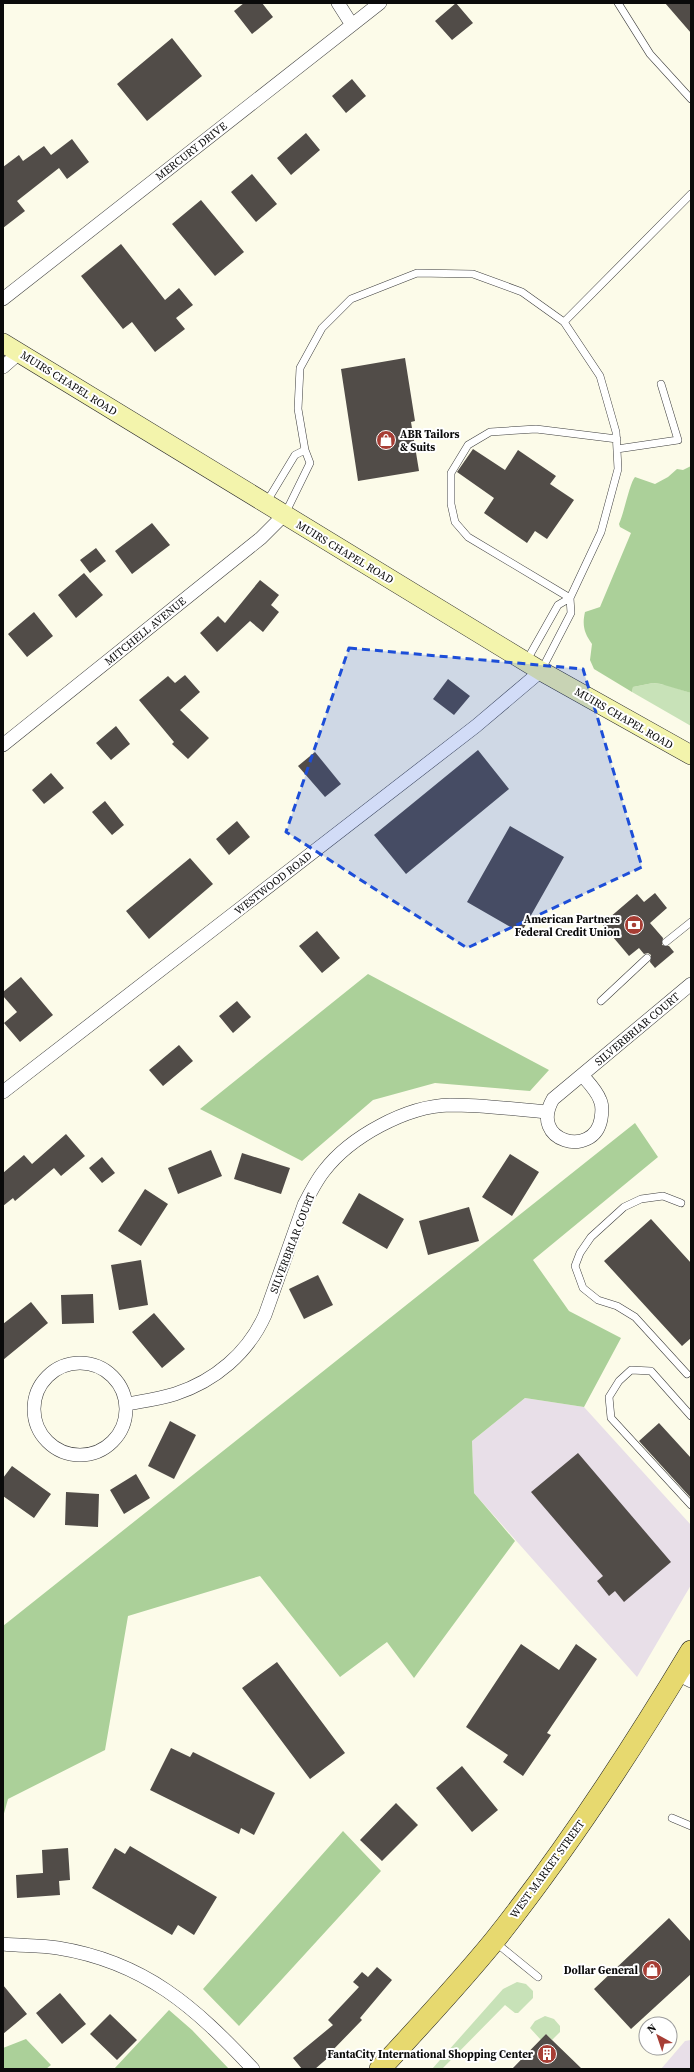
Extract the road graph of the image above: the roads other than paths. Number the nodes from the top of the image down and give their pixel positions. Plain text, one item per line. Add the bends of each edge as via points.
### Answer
1 (338, 3) edge
2 (380, 3) edge
3 (618, 3) edge
4 (352, 25) junction
5 (691, 99) edge
6 (691, 194) edge
7 (3, 299) edge
8 (564, 322) junction
9 (3, 343) edge
10 (19, 353) junction
11 (3, 368) edge
12 (662, 384) dead end
13 (616, 439) junction
14 (617, 449) junction
15 (305, 450) junction
16 (265, 504) junction
17 (284, 516) junction
18 (570, 598) junction
19 (533, 666) junction
20 (3, 745) edge
21 (691, 755) edge
22 (691, 922) edge
23 (666, 942) dead end
24 (647, 958) dead end
25 (691, 984) edge
26 (600, 1001) dead end
27 (582, 1075) junction
28 (3, 1092) edge
29 (547, 1112) junction
30 (681, 1203) dead end
31 (687, 1374) dead end
32 (127, 1404) junction
33 (691, 1416) edge
34 (691, 1505) edge
35 (691, 1651) edge
36 (684, 1678) edge
37 (672, 1818) dead end
38 (691, 1826) edge
39 (494, 1941) junction
40 (3, 1944) edge
41 (538, 1977) dead end
42 (253, 2069) edge
43 (380, 2069) edge

1 - 4 street
2 - 4 street, MERCURY DRIVE
3 - 5 lane via 650,54
4 - 7 street, MERCURY DRIVE
6 - 8 lane
8 - 13 lane via 600,376
8 - 15 lane via 522,292 473,274 417,273 351,300 322,328 300,368 298,408
9 - 10 main road, MUIRS CHAPEL ROAD
10 - 11 street
10 - 16 main road, MUIRS CHAPEL ROAD
12 - 14 lane via 678,440
13 - 14 lane
13 - 18 lane via 536,429 490,432 468,445 451,473 451,504 455,522 468,537
14 - 18 lane via 618,469 602,532
15 - 16 lane via 295,455
15 - 17 lane via 310,463
16 - 17 main road, MUIRS CHAPEL ROAD
17 - 19 main road, MUIRS CHAPEL ROAD
17 - 20 street, MITCHELL AVENUE via 261,538
18 - 19 lane via 558,605
18 - 19 lane via 571,613
19 - 21 main road, MUIRS CHAPEL ROAD
19 - 28 street, WESTWOOD ROAD via 476,726
22 - 23 lane
24 - 26 lane
25 - 27 street, SILVERBRIAR COURT
27 - 29 street, SILVERBRIAR COURT via 553,1099
27 - 29 street via 601,1100 600,1122 594,1132 576,1143 565,1141 556,1136 550,1128
29 - 32 street, SILVERBRIAR COURT via 449,1105 401,1115 383,1123 358,1140 324,1170 312,1188 265,1315 257,1333 246,1348 225,1368 192,1387 175,1394
30 - 31 lane via 663,1196 641,1199 624,1207 591,1237 575,1266 583,1288 598,1300 617,1306 635,1317
32 - 32 street via 120,1385 106,1370 97,1365 76,1362 57,1368 42,1382 34,1402 35,1422 46,1441 63,1452 84,1455 104,1449 112,1442 124,1425
33 - 34 lane via 651,1371 631,1370 619,1381 608,1397 611,1418
35 - 36 main road, WEST MARKET STREET
36 - 39 main road, WEST MARKET STREET
37 - 38 lane
39 - 41 lane
39 - 43 main road, WEST MARKET STREET via 448,1996
40 - 42 street via 56,1948 88,1954 142,1975 198,2013

